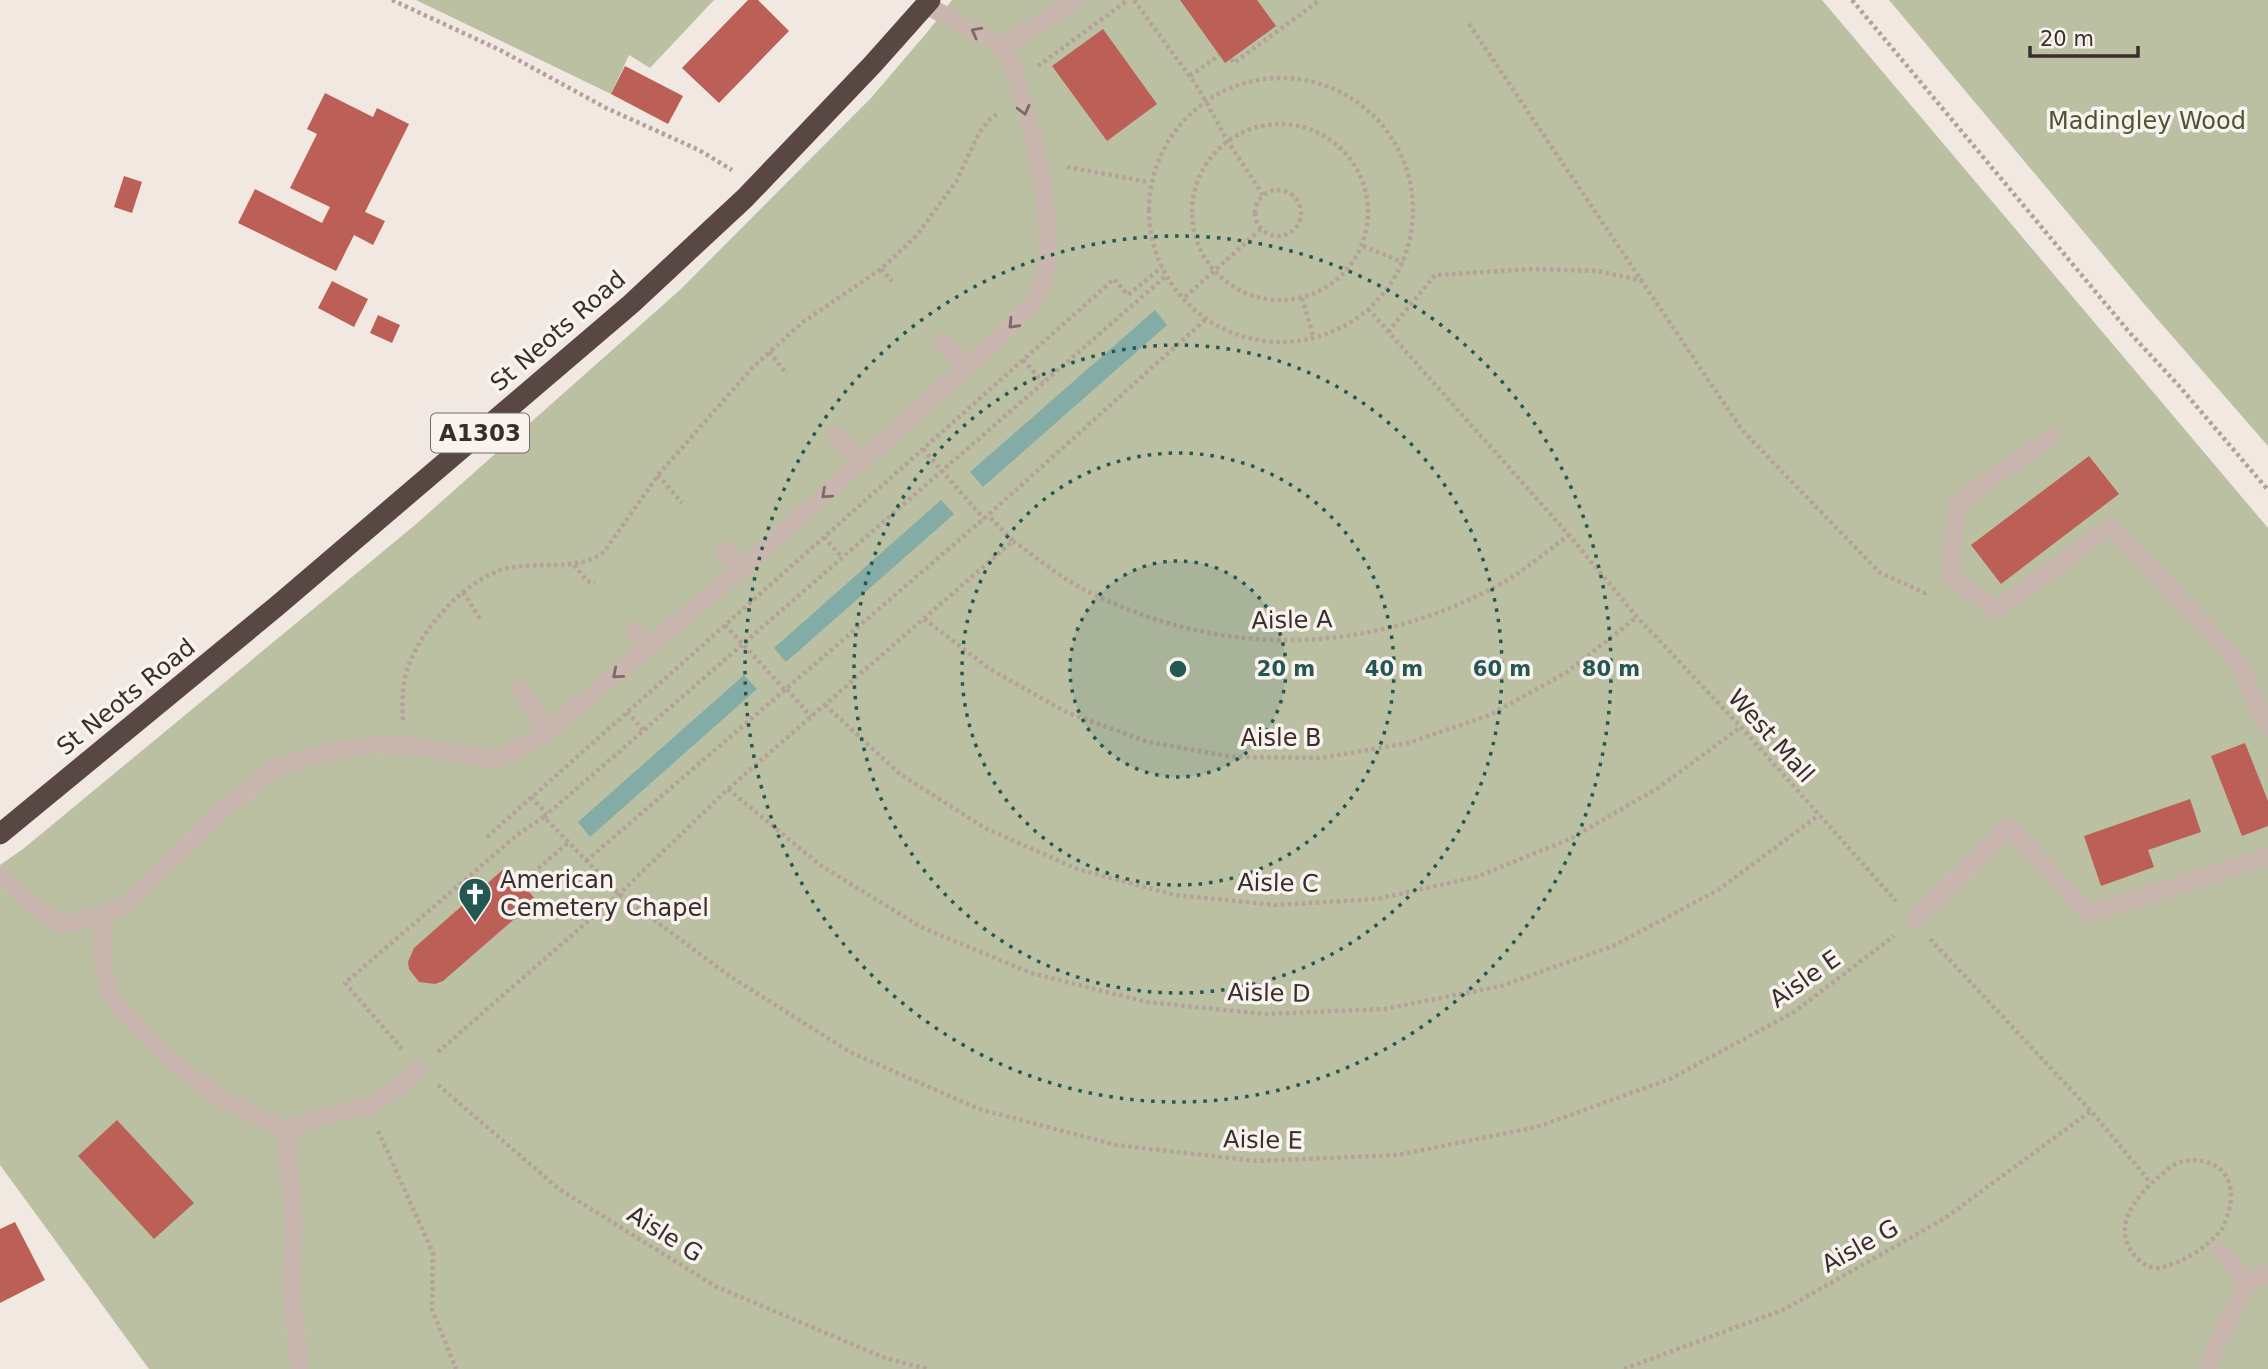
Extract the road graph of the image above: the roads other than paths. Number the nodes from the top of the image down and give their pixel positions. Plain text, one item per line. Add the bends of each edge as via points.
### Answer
1 (1076, 0) edge
2 (928, 2) edge
3 (1002, 46) junction
4 (943, 341) dead end
5 (967, 369) junction
6 (837, 435) dead end
7 (2051, 437) dead end
8 (861, 463) junction
9 (724, 550) dead end
10 (741, 569) junction
11 (635, 630) dead end
12 (649, 646) junction
13 (521, 689) dead end
14 (2268, 729) edge
15 (547, 732) junction
16 (0, 834) edge
17 (2268, 856) edge
18 (0, 874) edge
19 (103, 915) junction
20 (1914, 921) road end
21 (419, 1069) road end
22 (286, 1130) junction
23 (2220, 1251) dead end
24 (2268, 1273) edge
25 (2247, 1283) junction
26 (300, 1369) edge
27 (2208, 1369) edge

1 - 3 lane
3 -> 2 lane
2 - 16 highway, St Neots Road / A1303 via 745,198 631,304 277,606
3 -> 5 lane via 1013,66 1038,162 1049,253 1042,285 1025,312
4 - 5 lane
5 - 8 lane
6 - 8 lane
7 - 14 lane via 1957,504 1950,576 1994,610 2111,527 2236,659
8 -> 10 lane
9 - 10 lane
10 - 12 lane
11 - 12 lane
12 -> 15 lane
13 - 15 lane
15 - 19 lane via 497,760 376,744 275,768 221,811 125,905
17 - 20 lane via 2089,914 2009,827
18 - 19 lane via 61,925
19 - 22 lane via 103,965 111,995 131,1020 174,1065 213,1092
21 - 22 lane via 367,1107
22 - 26 lane via 294,1224 291,1287
23 - 25 lane
24 - 25 lane
25 - 27 lane

